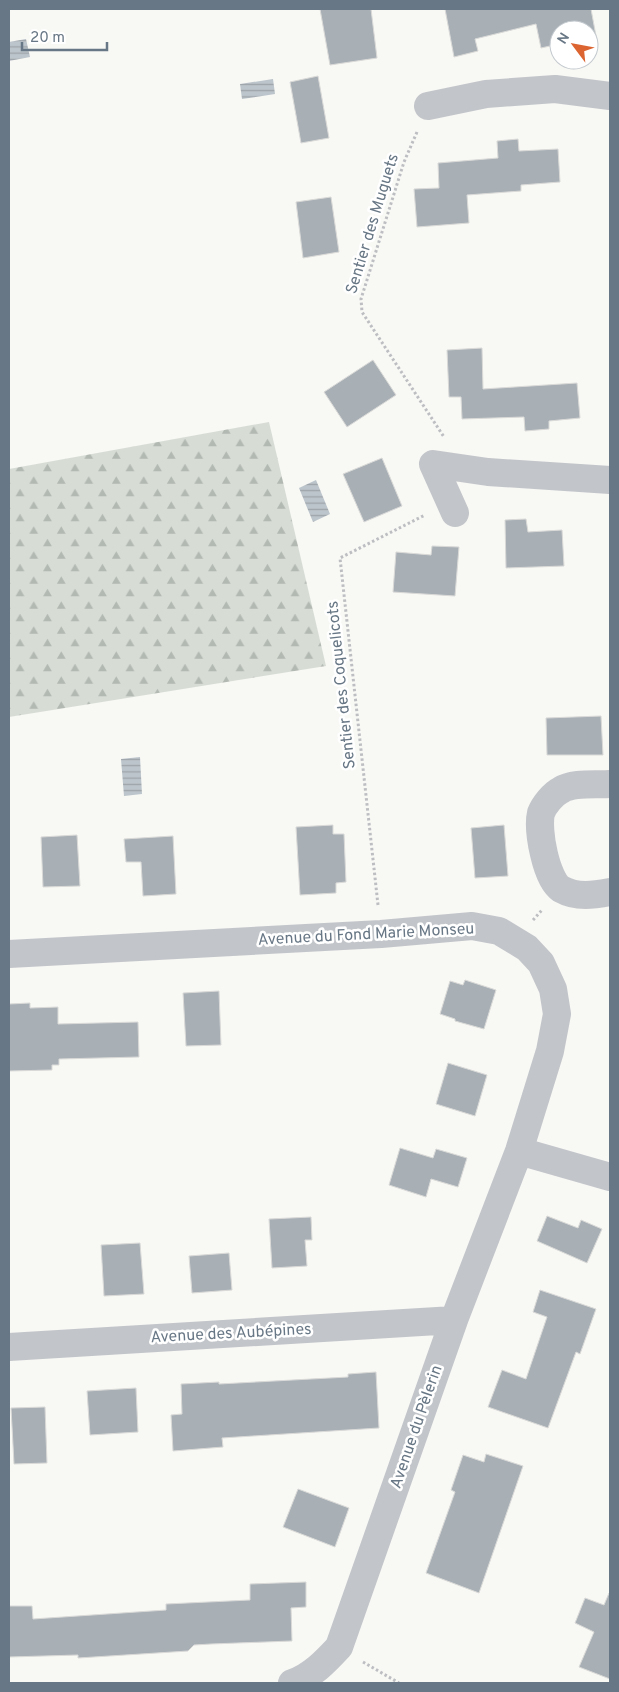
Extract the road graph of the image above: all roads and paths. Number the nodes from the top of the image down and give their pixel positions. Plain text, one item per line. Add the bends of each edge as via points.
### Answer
1 (610, 96) edge
2 (428, 106) joint
3 (469, 469) junction
4 (610, 480) edge
5 (455, 513) joint
6 (610, 784) edge
7 (560, 888) junction
8 (610, 892) edge
9 (381, 934) junction
10 (515, 941) junction
11 (9, 954) edge
12 (519, 1152) junction
13 (610, 1178) edge
14 (454, 1320) junction
15 (9, 1347) edge
16 (339, 1647) junction
17 (292, 1683) edge
18 (399, 1683) edge

1 - 2 street via 555,89 486,94
2 - 3 path, Sentier des Muguets via 398,180 361,299 362,312 440,432
3 - 4 street
3 - 5 street via 433,464
5 - 9 path, Sentier des Coquelicots via 426,515 340,558
6 - 7 street via 562,789 541,813 544,857 550,877
7 - 8 street via 571,894 588,896
7 - 10 path
9 - 10 street, Avenue du Fond Marie Monseu via 472,926 499,931
9 - 11 street, Avenue du Fond Marie Monseu
10 - 12 street, Avenue du Fond Marie Monseu via 541,964 553,989 557,1014 550,1051
12 - 13 street
12 - 14 street, Avenue du Pèlerin
14 - 15 street, Avenue des Aubépines
14 - 16 street, Avenue du Pèlerin
16 - 17 street, Avenue du Pèlerin via 324,1664
16 - 18 path

